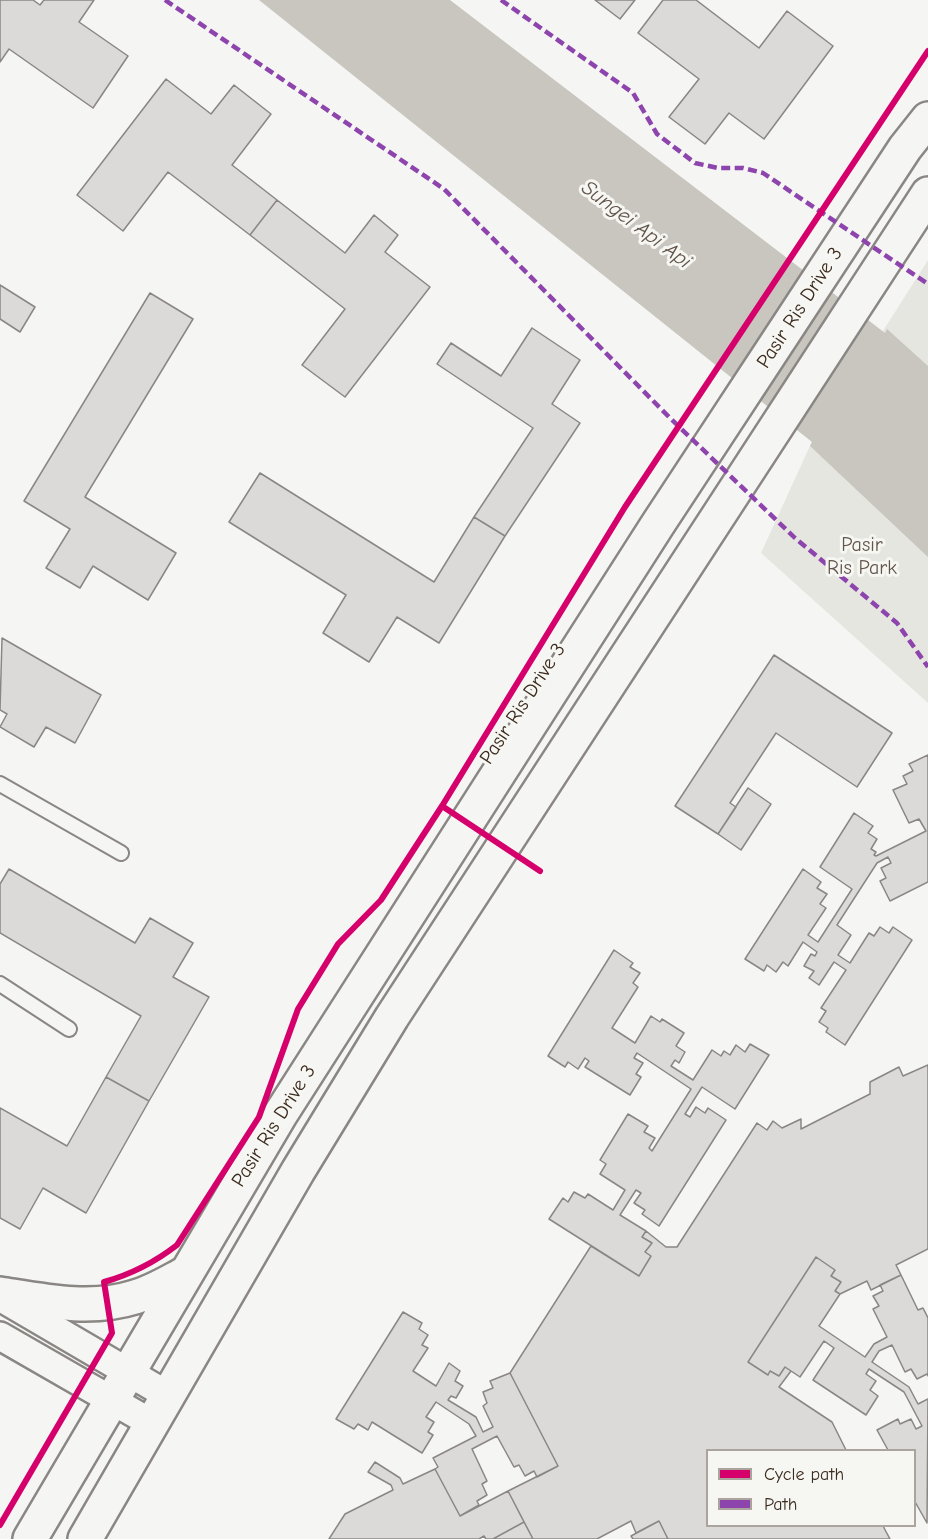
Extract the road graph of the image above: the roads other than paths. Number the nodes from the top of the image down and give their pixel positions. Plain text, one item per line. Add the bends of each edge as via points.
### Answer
1 (928, 119) edge
2 (928, 194) edge
3 (0, 784) edge
4 (121, 854) dead end
5 (0, 984) edge
6 (69, 1029) dead end
7 (280, 1114) junction
8 (321, 1136) junction
9 (186, 1273) junction
10 (0, 1295) edge
11 (0, 1336) edge
12 (128, 1372) junction
13 (169, 1396) junction
14 (112, 1402) junction
15 (153, 1424) junction
16 (30, 1539) edge
17 (85, 1539) edge

1 - 7 main road, Pasir Ris Drive 3 via 905,148 658,524
2 - 8 main road via 398,1008
3 - 4 lane
5 - 6 lane
7 - 8 main road via 296,1134
7 - 9 main road, Pasir Ris Drive 3
8 - 13 main road
9 - 10 main road via 134,1298 106,1303 43,1302
9 - 12 main road, Pasir Ris Drive 3
10 - 12 street
11 - 14 street
12 - 13 street
12 - 14 main road, Pasir Ris Drive 3
13 - 15 main road
14 - 15 street
14 - 16 main road, Pasir Ris Drive 3
15 - 17 main road

